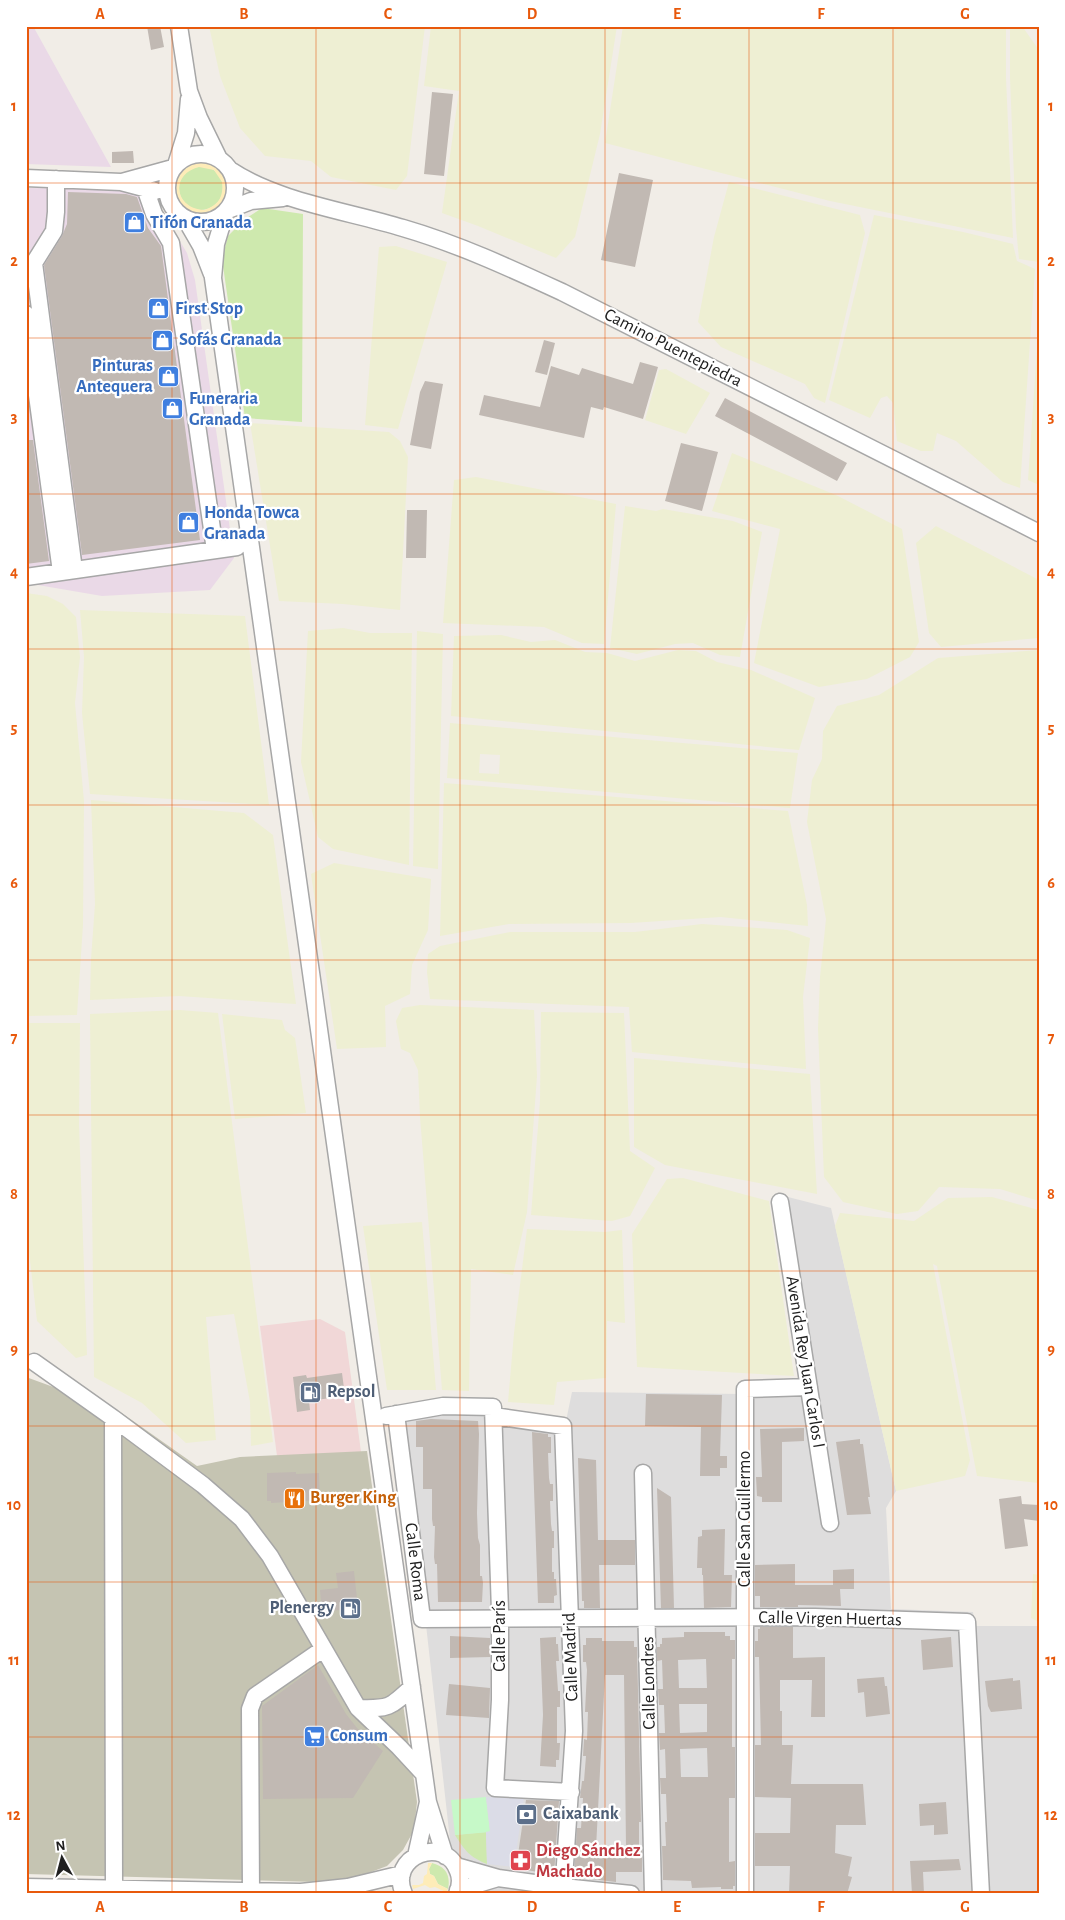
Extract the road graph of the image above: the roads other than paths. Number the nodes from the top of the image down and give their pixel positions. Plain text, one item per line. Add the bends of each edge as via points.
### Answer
1 (179, 26) edge
2 (189, 91) junction
3 (225, 164) junction
4 (174, 166) junction
5 (26, 178) edge
6 (56, 179) junction
7 (121, 182) junction
8 (145, 188) junction
9 (167, 195) junction
10 (293, 198) junction
11 (226, 212) junction
12 (186, 220) junction
13 (213, 278) junction
14 (26, 314) edge
15 (1039, 534) edge
16 (237, 547) dead end
17 (215, 550) junction
18 (68, 571) junction
19 (26, 577) edge
20 (780, 1202) dead end
21 (34, 1362) dead end
22 (809, 1387) junction
23 (494, 1412) junction
24 (396, 1414) junction
25 (113, 1418) junction
26 (373, 1418) junction
27 (402, 1461) junction
28 (380, 1464) junction
29 (643, 1473) dead end
30 (830, 1522) dead end
31 (570, 1618) junction
32 (647, 1618) junction
33 (744, 1618) junction
34 (422, 1619) joint
35 (500, 1619) junction
36 (323, 1649) junction
37 (412, 1687) junction
38 (358, 1708) junction
39 (424, 1774) junction
40 (570, 1792) junction
41 (428, 1802) junction
42 (416, 1856) junction
43 (450, 1861) junction
44 (402, 1874) junction
45 (498, 1878) junction
46 (26, 1887) edge
47 (114, 1889) junction
48 (563, 1890) edge
49 (251, 1892) junction
50 (458, 1892) edge
51 (305, 1893) edge
52 (600, 1893) edge
53 (404, 1894) edge
54 (631, 1894) edge
55 (653, 1894) edge
56 (745, 1894) edge
57 (981, 1894) edge

1 - 2 street
2 - 3 street via 198,118
2 - 4 street via 186,133
3 - 4 street via 209,155 199,154 189,156
3 - 10 street, Camino Puentepiedra via 257,186
3 - 11 street via 235,180 236,190 234,201
4 - 7 street
4 - 9 street via 167,181
5 - 6 street
6 - 7 street
6 - 18 street via 54,231 34,263
7 - 8 street
8 - 9 street
8 - 17 street via 154,214 171,243
9 - 12 street via 174,209
10 - 11 street, Camino Puentepiedra via 251,201
10 - 15 street, Camino Puentepiedra via 404,228 487,258 562,292
11 - 12 street via 206,223
11 - 13 street via 216,244
12 - 13 street via 201,246
13 - 26 street
14 - 18 street
16 - 17 street
17 - 18 street
18 - 19 street
20 - 22 street, Avenida Rey Juan Carlos I
21 - 25 street
22 - 30 street, Avenida Rey Juan Carlos I
22 - 33 street, Calle San Guillermo via 745,1389
23 - 24 street via 443,1406
23 - 31 street, Calle Madrid via 563,1426
23 - 35 street, Calle París
24 - 26 street
24 - 27 street, Calle Roma
25 - 36 street via 203,1485 242,1519 270,1556
25 - 47 street
26 - 28 street
27 - 28 street
27 - 34 street, Calle Roma
28 - 37 street
29 - 32 street, Calle Londres
31 - 32 street, Calle Virgen Huertas
31 - 35 street, Calle Virgen Huertas
31 - 40 street, Calle Madrid via 574,1731
32 - 33 street, Calle Virgen Huertas
32 - 55 street, Calle Londres
33 - 56 street, Calle San Guillermo
33 - 57 street, Calle Virgen Huertas via 966,1622
34 - 35 street, Calle Virgen Huertas
35 - 40 street, Calle París via 495,1788
36 - 38 street
36 - 49 street via 255,1696 250,1709
37 - 38 street via 393,1706
37 - 39 street
38 - 39 street
39 - 41 street
40 - 48 street, Calle Madrid
41 - 42 street
41 - 43 street
42 - 43 street via 436,1852
42 - 44 street via 405,1866
43 - 45 street
43 - 50 street via 460,1880
44 - 51 street
44 - 53 street
45 - 48 street
45 - 50 street
46 - 47 street
47 - 49 street
48 - 52 street
49 - 51 street
52 - 54 street

